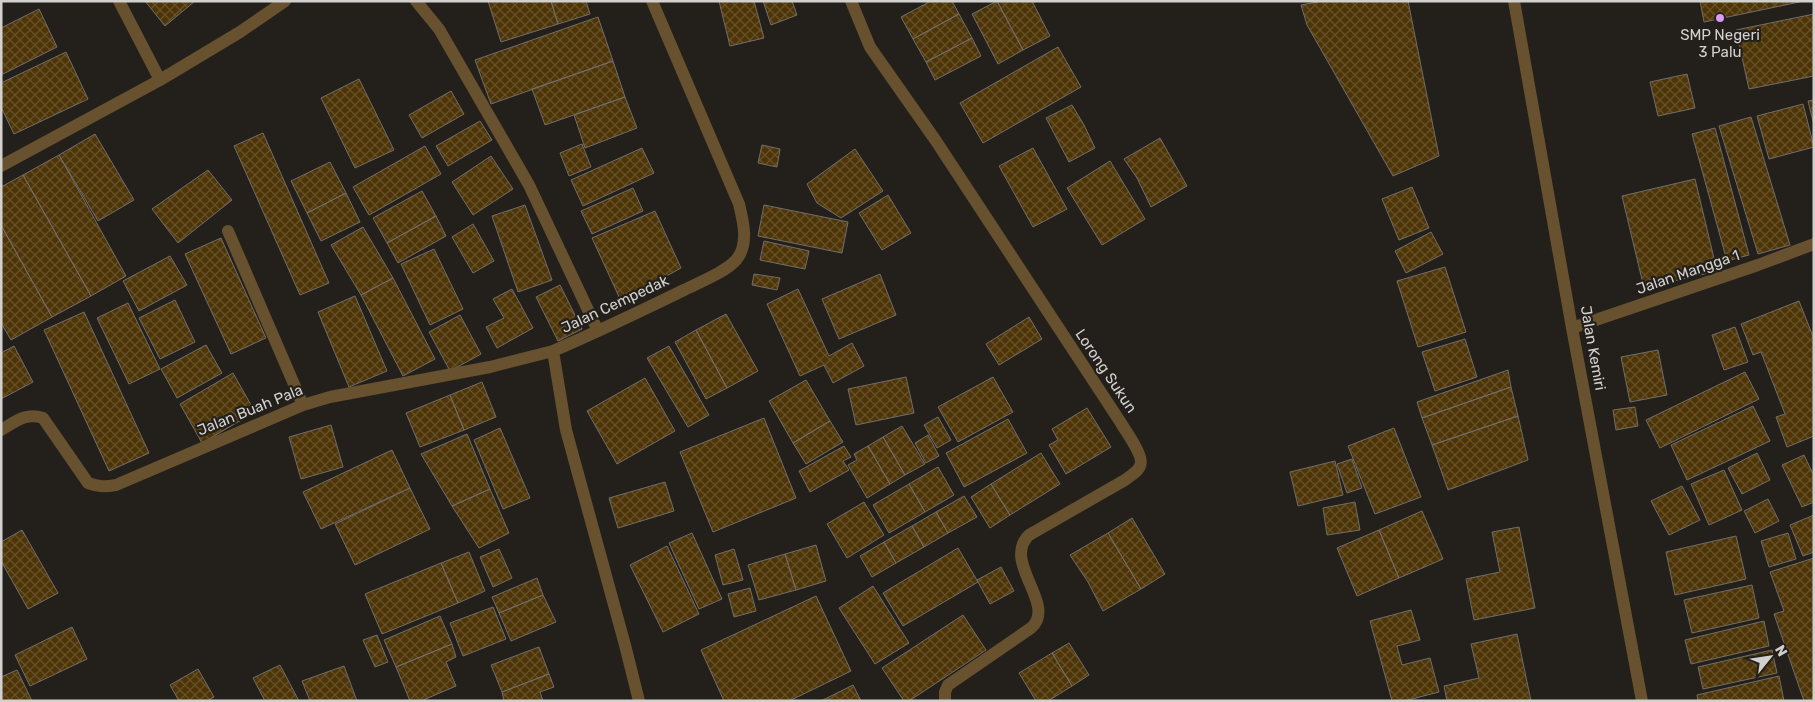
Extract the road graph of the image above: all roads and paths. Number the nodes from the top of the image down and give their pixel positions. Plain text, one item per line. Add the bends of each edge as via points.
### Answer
1 (119, 1) edge
2 (285, 1) edge
3 (416, 1) edge
4 (652, 1) edge
5 (851, 1) edge
6 (1514, 1) edge
7 (160, 80) junction
8 (1, 166) edge
9 (228, 231) dead end
10 (1814, 244) edge
11 (1572, 328) junction
12 (598, 331) junction
13 (553, 351) junction
14 (303, 404) junction
15 (1, 430) edge
16 (639, 701) edge
17 (945, 701) edge
18 (1642, 701) edge

1 - 7 street
2 - 7 street
3 - 12 street via 439,29 529,184
4 - 12 street, Jalan Cempedak via 739,204 744,243 737,259 720,272
5 - 17 street, Lorong Sukun via 870,47 936,141 1142,460 1136,472 1125,480 1025,539 1021,554 1037,603 1038,621 948,685
6 - 11 street, Jalan Kemiri
7 - 8 street
9 - 14 street
10 - 11 street, Jalan Mangga 1
11 - 18 street, Jalan Kemiri
12 - 13 street, Jalan Cempedak
13 - 14 street, Jalan Buah Pala via 490,367
13 - 16 street, Jalan Cempedak via 566,430
14 - 15 street, Jalan Buah Pala via 106,487 88,482 43,418 28,416

